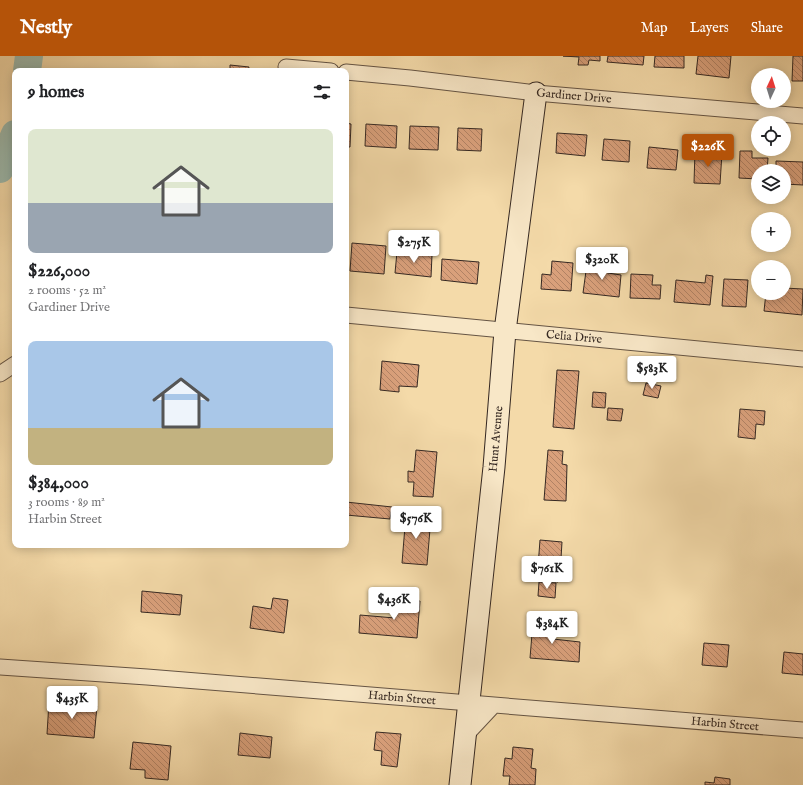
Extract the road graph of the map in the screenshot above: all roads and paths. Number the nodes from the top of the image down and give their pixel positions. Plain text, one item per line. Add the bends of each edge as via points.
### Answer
1 (286, 67) dead end
2 (297, 68) edge
3 (349, 72) edge
4 (536, 93) junction
5 (803, 116) edge
6 (349, 315) edge
7 (505, 331) junction
8 (803, 359) edge
9 (12, 366) edge
10 (0, 374) edge
11 (0, 667) edge
12 (468, 704) junction
13 (494, 706) junction
14 (803, 730) edge
15 (465, 736) junction
16 (460, 785) edge

1 - 2 street
3 - 4 street, Gardiner Drive
4 - 5 street, Gardiner Drive
4 - 7 street, Hunt Avenue
6 - 7 street, Celia Drive
7 - 8 street, Celia Drive
7 - 12 street, Hunt Avenue via 494,467
9 - 10 street
11 - 12 street, Harbin Street
12 - 13 street, Harbin Street
12 - 15 street, Hunt Avenue
13 - 14 street, Harbin Street
13 - 15 street
15 - 16 street, Hunt Avenue

